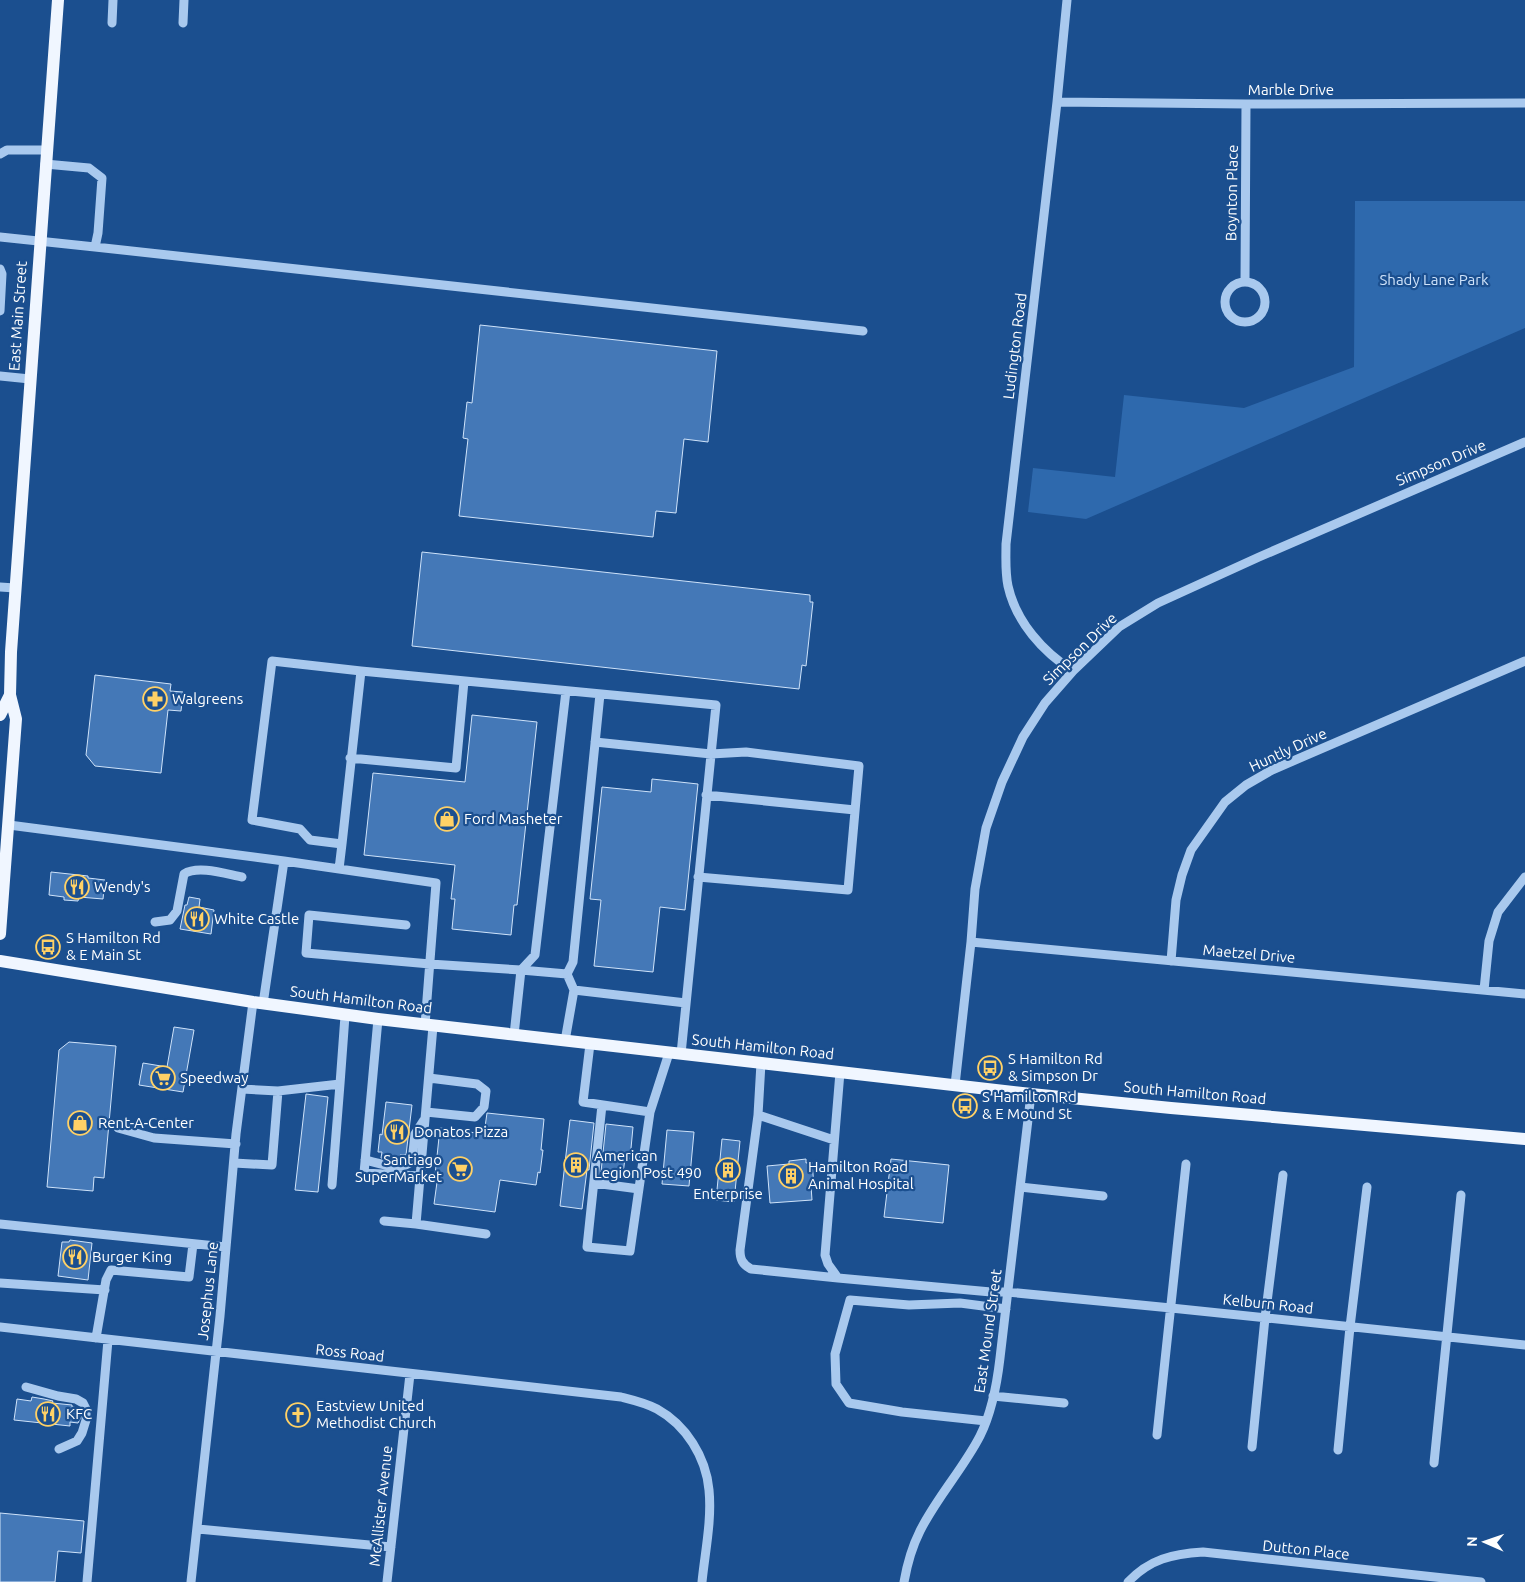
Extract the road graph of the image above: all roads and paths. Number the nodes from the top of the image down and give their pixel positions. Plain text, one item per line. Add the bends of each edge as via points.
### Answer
1 (58, 0) edge
2 (113, 0) edge
3 (184, 0) edge
4 (1067, 0) edge
5 (112, 23) dead end
6 (183, 23) dead end
7 (1058, 102) junction
8 (1525, 103) edge
9 (1246, 104) junction
10 (46, 150) junction
11 (0, 154) edge
12 (45, 164) junction
13 (0, 237) edge
14 (40, 240) junction
15 (95, 247) junction
16 (0, 269) edge
17 (1245, 282) junction
18 (0, 310) edge
19 (863, 331) dead end
20 (0, 376) edge
21 (30, 379) junction
22 (1525, 442) edge
23 (0, 587) edge
24 (15, 588) junction
25 (5, 652) edge
26 (1525, 661) edge
27 (360, 671) junction
28 (1073, 671) junction
29 (464, 681) junction
30 (566, 690) junction
31 (600, 694) junction
32 (10, 695) junction
33 (0, 715) edge
34 (595, 742) junction
35 (711, 754) junction
36 (350, 758) junction
37 (706, 795) junction
38 (855, 810) junction
39 (9, 825) junction
40 (342, 844) junction
41 (284, 861) junction
42 (339, 869) junction
43 (242, 876) dead end
44 (698, 877) junction
45 (1525, 877) edge
46 (155, 922) dead end
47 (406, 925) dead end
48 (0, 934) edge
49 (971, 942) junction
50 (0, 961) edge
51 (1171, 961) junction
52 (430, 964) junction
53 (521, 970) junction
54 (567, 974) junction
55 (574, 990) junction
56 (1484, 990) junction
57 (1525, 994) edge
58 (258, 1003) junction
59 (686, 1003) junction
60 (346, 1016) junction
61 (378, 1020) junction
62 (429, 1025) junction
63 (514, 1035) junction
64 (565, 1041) junction
65 (590, 1044) junction
66 (675, 1054) junction
67 (761, 1063) junction
68 (840, 1072) junction
69 (428, 1078) junction
70 (340, 1084) junction
71 (955, 1085) junction
72 (242, 1089) junction
73 (278, 1091) junction
74 (1031, 1094) junction
75 (602, 1105) junction
76 (650, 1112) junction
77 (425, 1115) junction
78 (758, 1115) junction
79 (118, 1128) dead end
80 (1525, 1139) edge
81 (834, 1140) junction
82 (236, 1144) junction
83 (365, 1160) junction
84 (234, 1163) junction
85 (1186, 1164) dead end
86 (1282, 1175) dead end
87 (420, 1176) junction
88 (594, 1183) junction
89 (332, 1185) dead end
90 (1020, 1187) junction
91 (1367, 1187) dead end
92 (639, 1189) junction
93 (1462, 1195) dead end
94 (1103, 1196) dead end
95 (384, 1221) dead end
96 (0, 1224) edge
97 (416, 1224) junction
98 (486, 1234) dead end
99 (192, 1244) junction
100 (226, 1248) junction
101 (838, 1278) junction
102 (0, 1283) edge
103 (105, 1290) junction
104 (1008, 1292) junction
105 (1171, 1308) junction
106 (1006, 1309) junction
107 (1265, 1318) junction
108 (0, 1327) edge
109 (1350, 1327) junction
110 (1447, 1337) junction
111 (96, 1338) junction
112 (108, 1340) junction
113 (1525, 1345) edge
114 (215, 1352) junction
115 (410, 1374) junction
116 (26, 1387) dead end
117 (993, 1396) junction
118 (1064, 1403) dead end
119 (986, 1421) junction
120 (1157, 1435) dead end
121 (1252, 1447) dead end
122 (59, 1449) dead end
123 (1338, 1450) dead end
124 (1434, 1463) dead end
125 (198, 1529) junction
126 (391, 1547) junction
127 (1381, 1572) junction
128 (1131, 1579) edge
129 (87, 1582) edge
130 (191, 1582) edge
131 (387, 1582) edge
132 (702, 1582) edge
133 (904, 1582) edge
134 (1380, 1582) edge
135 (1481, 1582) edge

1 - 10 main road, East Main Street
2 - 5 street
3 - 6 street
4 - 7 street, Ludington Road
7 - 9 street, Marble Drive
7 - 28 street, Ludington Road via 1005,566 1012,600 1036,641 1055,660
8 - 9 street, Marble Drive
9 - 17 street, Boynton Place
10 - 11 street via 7,150
10 - 12 main road, East Main Street
12 - 14 main road, East Main Street
12 - 15 street via 89,168 102,178
13 - 14 street
14 - 15 street
14 - 21 main road, East Main Street
15 - 19 street
16 - 18 street
17 - 17 street via 1228,291 1225,304 1235,320 1248,322 1260,316 1265,297 1258,286
20 - 21 street
21 - 24 main road, East Main Street
22 - 28 street, Simpson Drive via 1158,603 1119,627
23 - 24 street
24 - 25 main road, East Main Street
25 - 32 main road, East Main Street
26 - 51 street, Huntly Drive via 1272,770 1225,802 1191,850 1182,875 1176,900
27 - 29 street
27 - 36 street
27 - 40 street via 272,660 252,820 300,830 310,840
28 - 49 street, Simpson Drive via 1045,703 1023,737 1002,782 986,828 975,889
29 - 30 street
29 - 36 street via 456,768
30 - 31 street
30 - 53 street via 535,955
31 - 34 street
31 - 35 street via 716,705
32 - 33 main road, East Main Street
32 - 39 main road, East Main Street via 16,719
34 - 35 street
34 - 54 street via 573,962
35 - 37 street
35 - 38 street via 746,752 859,766
36 - 40 street
37 - 38 street
37 - 44 street
38 - 44 street via 848,890
39 - 41 street
39 - 48 main road, East Main Street
40 - 42 street
41 - 42 street
41 - 58 street, Josephus Lane
42 - 52 street via 436,883
43 - 46 street via 197,869 189,871 184,874 177,911 170,920
44 - 59 street
45 - 56 street via 1498,912 1489,940
47 - 52 street via 309,915 306,953
49 - 51 street, Maetzel Drive
49 - 71 street, Simpson Drive
50 - 58 main road, South Hamilton Road
51 - 56 street, Maetzel Drive
52 - 53 street
52 - 62 street
53 - 54 street
53 - 63 street
54 - 55 street
55 - 59 street
55 - 64 street
56 - 57 street, Maetzel Drive
58 - 60 main road, South Hamilton Road
58 - 72 street, Josephus Lane
59 - 66 street
60 - 61 main road, South Hamilton Road
60 - 70 street
61 - 62 main road, South Hamilton Road
61 - 83 street
62 - 63 main road, South Hamilton Road
62 - 69 street
63 - 64 main road, South Hamilton Road
64 - 65 main road, South Hamilton Road
65 - 66 main road, South Hamilton Road
65 - 75 street via 583,1102
66 - 67 main road, South Hamilton Road
66 - 76 street
67 - 68 main road, South Hamilton Road
67 - 78 street, Kelburn Road
68 - 71 main road, South Hamilton Road
68 - 81 street
69 - 77 street
69 - 77 street via 477,1084 486,1090 484,1107 476,1117
70 - 73 street
70 - 89 street
71 - 74 main road, South Hamilton Road
72 - 73 street
72 - 82 street, Josephus Lane
73 - 84 street via 272,1165
74 - 80 main road, South Hamilton Road
74 - 90 street, East Mound Street
75 - 76 street
75 - 88 street
76 - 92 street
77 - 83 street via 415,1134 412,1161 408,1166
77 - 87 street
78 - 81 street
78 - 101 street, Kelburn Road via 740,1257 751,1269
79 - 82 street via 154,1138
81 - 101 street via 825,1255
82 - 84 street, Josephus Lane
83 - 87 street via 364,1173
84 - 100 street, Josephus Lane
85 - 105 street
86 - 107 street
87 - 97 street
88 - 92 street
88 - 92 street via 587,1247 630,1251
90 - 94 street
90 - 104 street, East Mound Street
91 - 109 street
93 - 110 street
95 - 97 street
96 - 99 street
97 - 98 street
99 - 100 street
99 - 103 street via 189,1277 111,1270
100 - 114 street, Josephus Lane
101 - 104 street, Kelburn Road
102 - 103 street
103 - 111 street
104 - 105 street, Kelburn Road
104 - 106 street, East Mound Street
105 - 107 street, Kelburn Road
105 - 120 street
106 - 117 street, East Mound Street
106 - 119 street via 960,1303 909,1305 850,1300 835,1354 836,1384 849,1403
107 - 109 street, Kelburn Road
107 - 121 street
108 - 111 street, Ross Road
109 - 110 street, Kelburn Road
109 - 123 street
110 - 113 street, Kelburn Road
110 - 124 street
111 - 112 street, Ross Road
112 - 114 street, Ross Road
112 - 129 street
114 - 115 street, Ross Road
114 - 125 street, Josephus Lane
115 - 126 street, McAllister Avenue
115 - 132 street, Ross Road via 621,1397 657,1409 673,1420 687,1434 706,1470 710,1510
116 - 122 street via 83,1403 86,1414 82,1433 76,1441
117 - 118 street
117 - 119 street, East Mound Street
119 - 133 street, East Mound Street via 962,1468 920,1531
125 - 126 street
125 - 130 street, Josephus Lane
126 - 131 street, McAllister Avenue
127 - 128 street, Dutton Place via 1203,1552 1166,1557 1149,1564
127 - 134 street
127 - 135 street, Dutton Place

